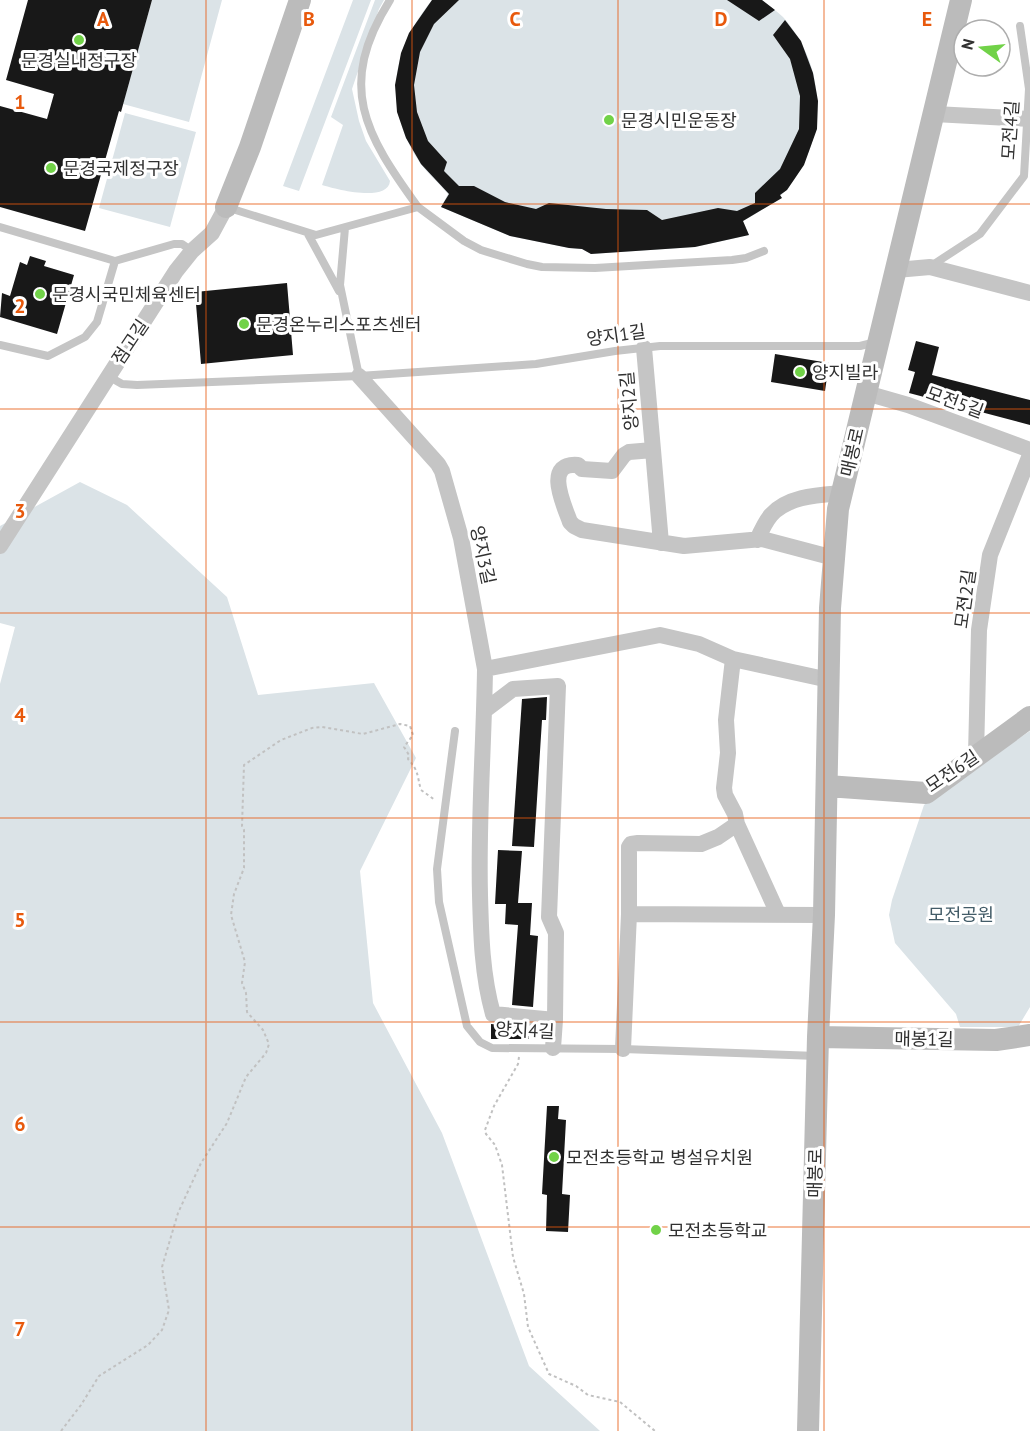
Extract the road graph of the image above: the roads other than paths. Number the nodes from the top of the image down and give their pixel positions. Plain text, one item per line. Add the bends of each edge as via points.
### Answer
1 (390, 0) edge
2 (961, 0) edge
3 (297, 1) edge
4 (1020, 27) dead end
5 (1030, 89) edge
6 (934, 114) junction
7 (1029, 119) edge
8 (226, 207) junction
9 (418, 207) junction
10 (0, 227) edge
11 (345, 228) junction
12 (308, 234) junction
13 (192, 251) junction
14 (764, 251) dead end
15 (115, 261) junction
16 (930, 267) junction
17 (896, 270) junction
18 (1030, 293) edge
19 (343, 297) junction
20 (879, 342) junction
21 (0, 345) edge
22 (644, 348) junction
23 (107, 376) junction
24 (359, 376) junction
25 (866, 393) junction
26 (653, 450) junction
27 (1030, 450) edge
28 (1030, 455) edge
29 (842, 494) junction
30 (757, 540) junction
31 (661, 543) junction
32 (0, 546) edge
33 (834, 558) junction
34 (733, 659) junction
35 (485, 669) junction
36 (830, 680) junction
37 (484, 711) junction
38 (1030, 717) edge
39 (455, 731) dead end
40 (976, 755) junction
41 (827, 786) junction
42 (737, 824) junction
43 (629, 914) junction
44 (778, 914) junction
45 (824, 915) junction
46 (555, 1020) junction
47 (1030, 1035) edge
48 (818, 1047) junction
49 (553, 1048) junction
50 (623, 1049) junction
51 (808, 1431) edge

1 - 9 lane via 370,41 360,91 374,142
2 - 6 street, 매봉로
3 - 8 street, 점고길 via 250,147
4 - 5 lane, 모전4길
5 - 7 lane, 모전4길
6 - 7 street
6 - 17 street, 매봉로
7 - 16 lane, 모전4길 via 1023,179 980,234
8 - 12 lane
8 - 13 street, 점고길 via 212,233
9 - 11 lane
9 - 14 lane via 481,250 542,267 732,260
10 - 15 lane
11 - 12 lane
11 - 19 lane, 양지3길 via 340,285
12 - 19 lane
13 - 15 lane via 174,244
13 - 23 street, 점고길
15 - 21 lane via 97,322 86,337 48,356
16 - 17 street
16 - 18 street
17 - 20 street, 매봉로
19 - 24 lane, 양지3길
20 - 22 lane, 양지1길 via 860,346
20 - 25 street, 매봉로
22 - 24 lane, 양지1길 via 536,364
22 - 26 street, 양지2길
23 - 24 lane, 양지1길 via 129,385
23 - 32 street, 점고길
24 - 35 street, 양지3길 via 442,471 461,538
25 - 27 street, 모전5길
25 - 29 street, 매봉로
26 - 31 street, 양지2길
26 - 31 street, 양지2길 via 629,452 612,471 567,466 558,485 574,526
28 - 40 street, 모전2길 via 990,555 979,630
29 - 30 street via 808,496 781,507 767,520
29 - 33 street, 매봉로
30 - 31 street, 양지2길 via 684,546
30 - 33 street, 양지2길
33 - 36 street, 매봉로
34 - 35 street via 699,644 660,635
34 - 36 street
34 - 42 street via 724,788
35 - 37 street, 양지3길
36 - 41 street, 매봉로
37 - 46 street, 양지3길 via 479,844 481,939 487,992 493,1014
37 - 46 street via 513,689 558,686 549,917 556,933
38 - 40 street, 모전6길
39 - 49 lane, 양지4길 via 437,869 439,902 467,1026 480,1042 492,1048
40 - 41 street, 모전6길 via 926,793
41 - 45 street, 매봉로
42 - 43 street via 701,844 631,844
42 - 44 street
43 - 44 street
43 - 50 street
44 - 45 street
45 - 48 street, 매봉로
46 - 49 street
47 - 48 street, 매봉1길 via 996,1040
48 - 50 lane, 양지4길
48 - 51 street, 매봉로
49 - 50 lane, 양지4길

